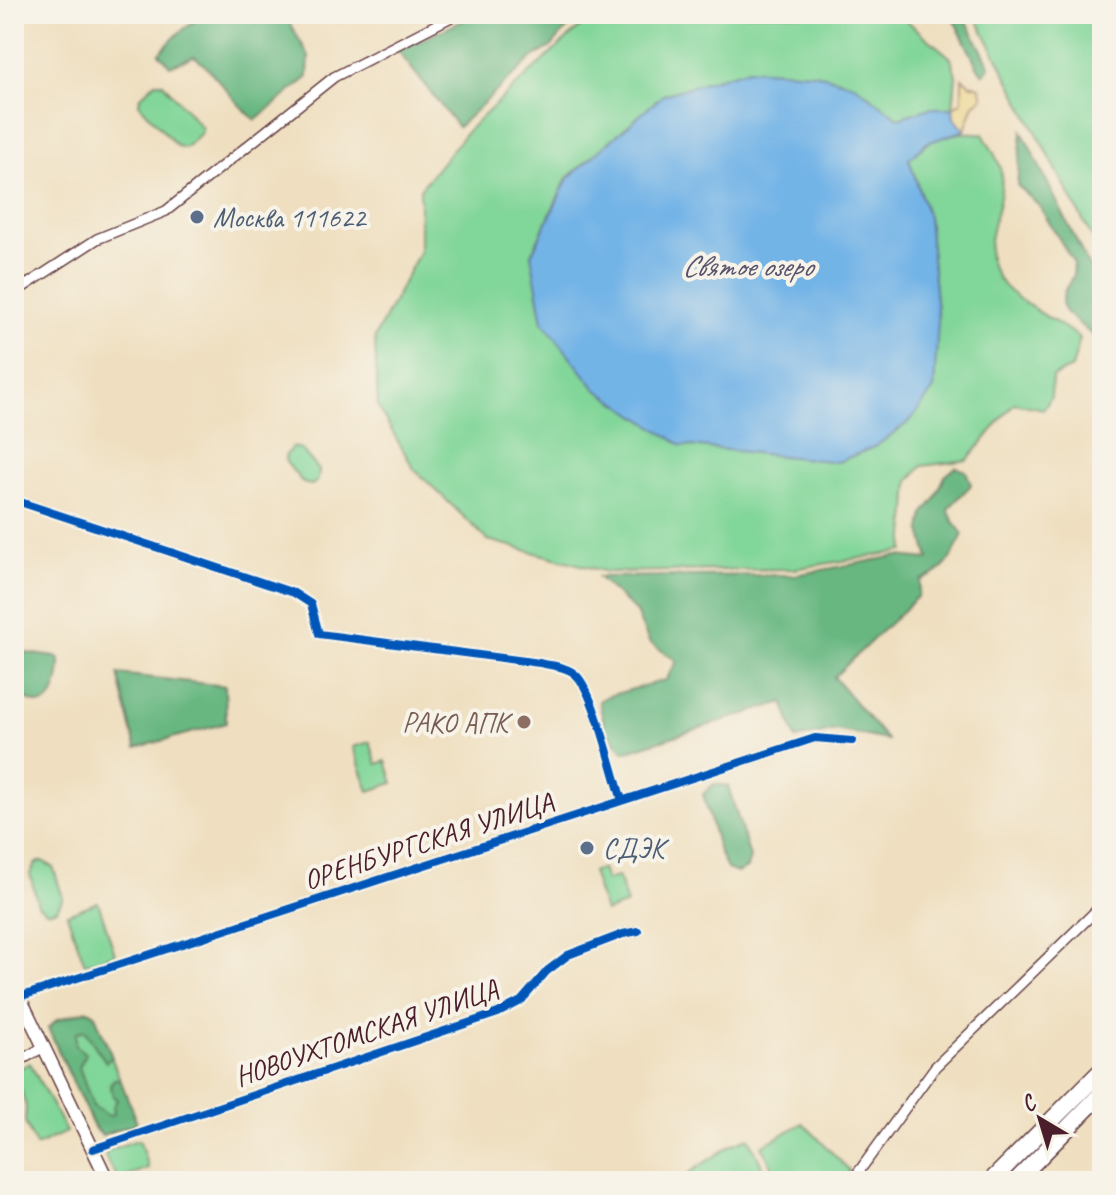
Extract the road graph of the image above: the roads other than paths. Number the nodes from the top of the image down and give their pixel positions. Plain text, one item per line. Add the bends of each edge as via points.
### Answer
1 (457, 14) edge
2 (14, 272) edge
3 (25, 286) junction
4 (14, 293) edge
5 (14, 500) edge
6 (852, 741) dead end
7 (622, 800) junction
8 (1102, 905) edge
9 (638, 931) dead end
10 (17, 991) edge
11 (42, 1048) junction
12 (14, 1064) edge
13 (1102, 1070) edge
14 (1102, 1093) edge
15 (93, 1149) junction
16 (108, 1181) edge
17 (852, 1181) edge
18 (991, 1181) edge
19 (1016, 1181) edge

1 - 3 street via 334,77 166,211 97,239
2 - 3 street
3 - 4 street
5 - 7 street via 304,597 319,634 570,670 588,693
6 - 7 street, ОРЕНБУРГСКАЯ УЛИЦА via 819,737
7 - 10 street, ОРЕНБУРГСКАЯ УЛИЦА
8 - 17 street via 935,1067
9 - 15 street, НОВОУХТОМСКАЯ УЛИЦА via 568,955 521,1001 498,1013
10 - 11 street
11 - 12 street
11 - 15 street
13 - 18 highway
14 - 19 highway
15 - 16 street

